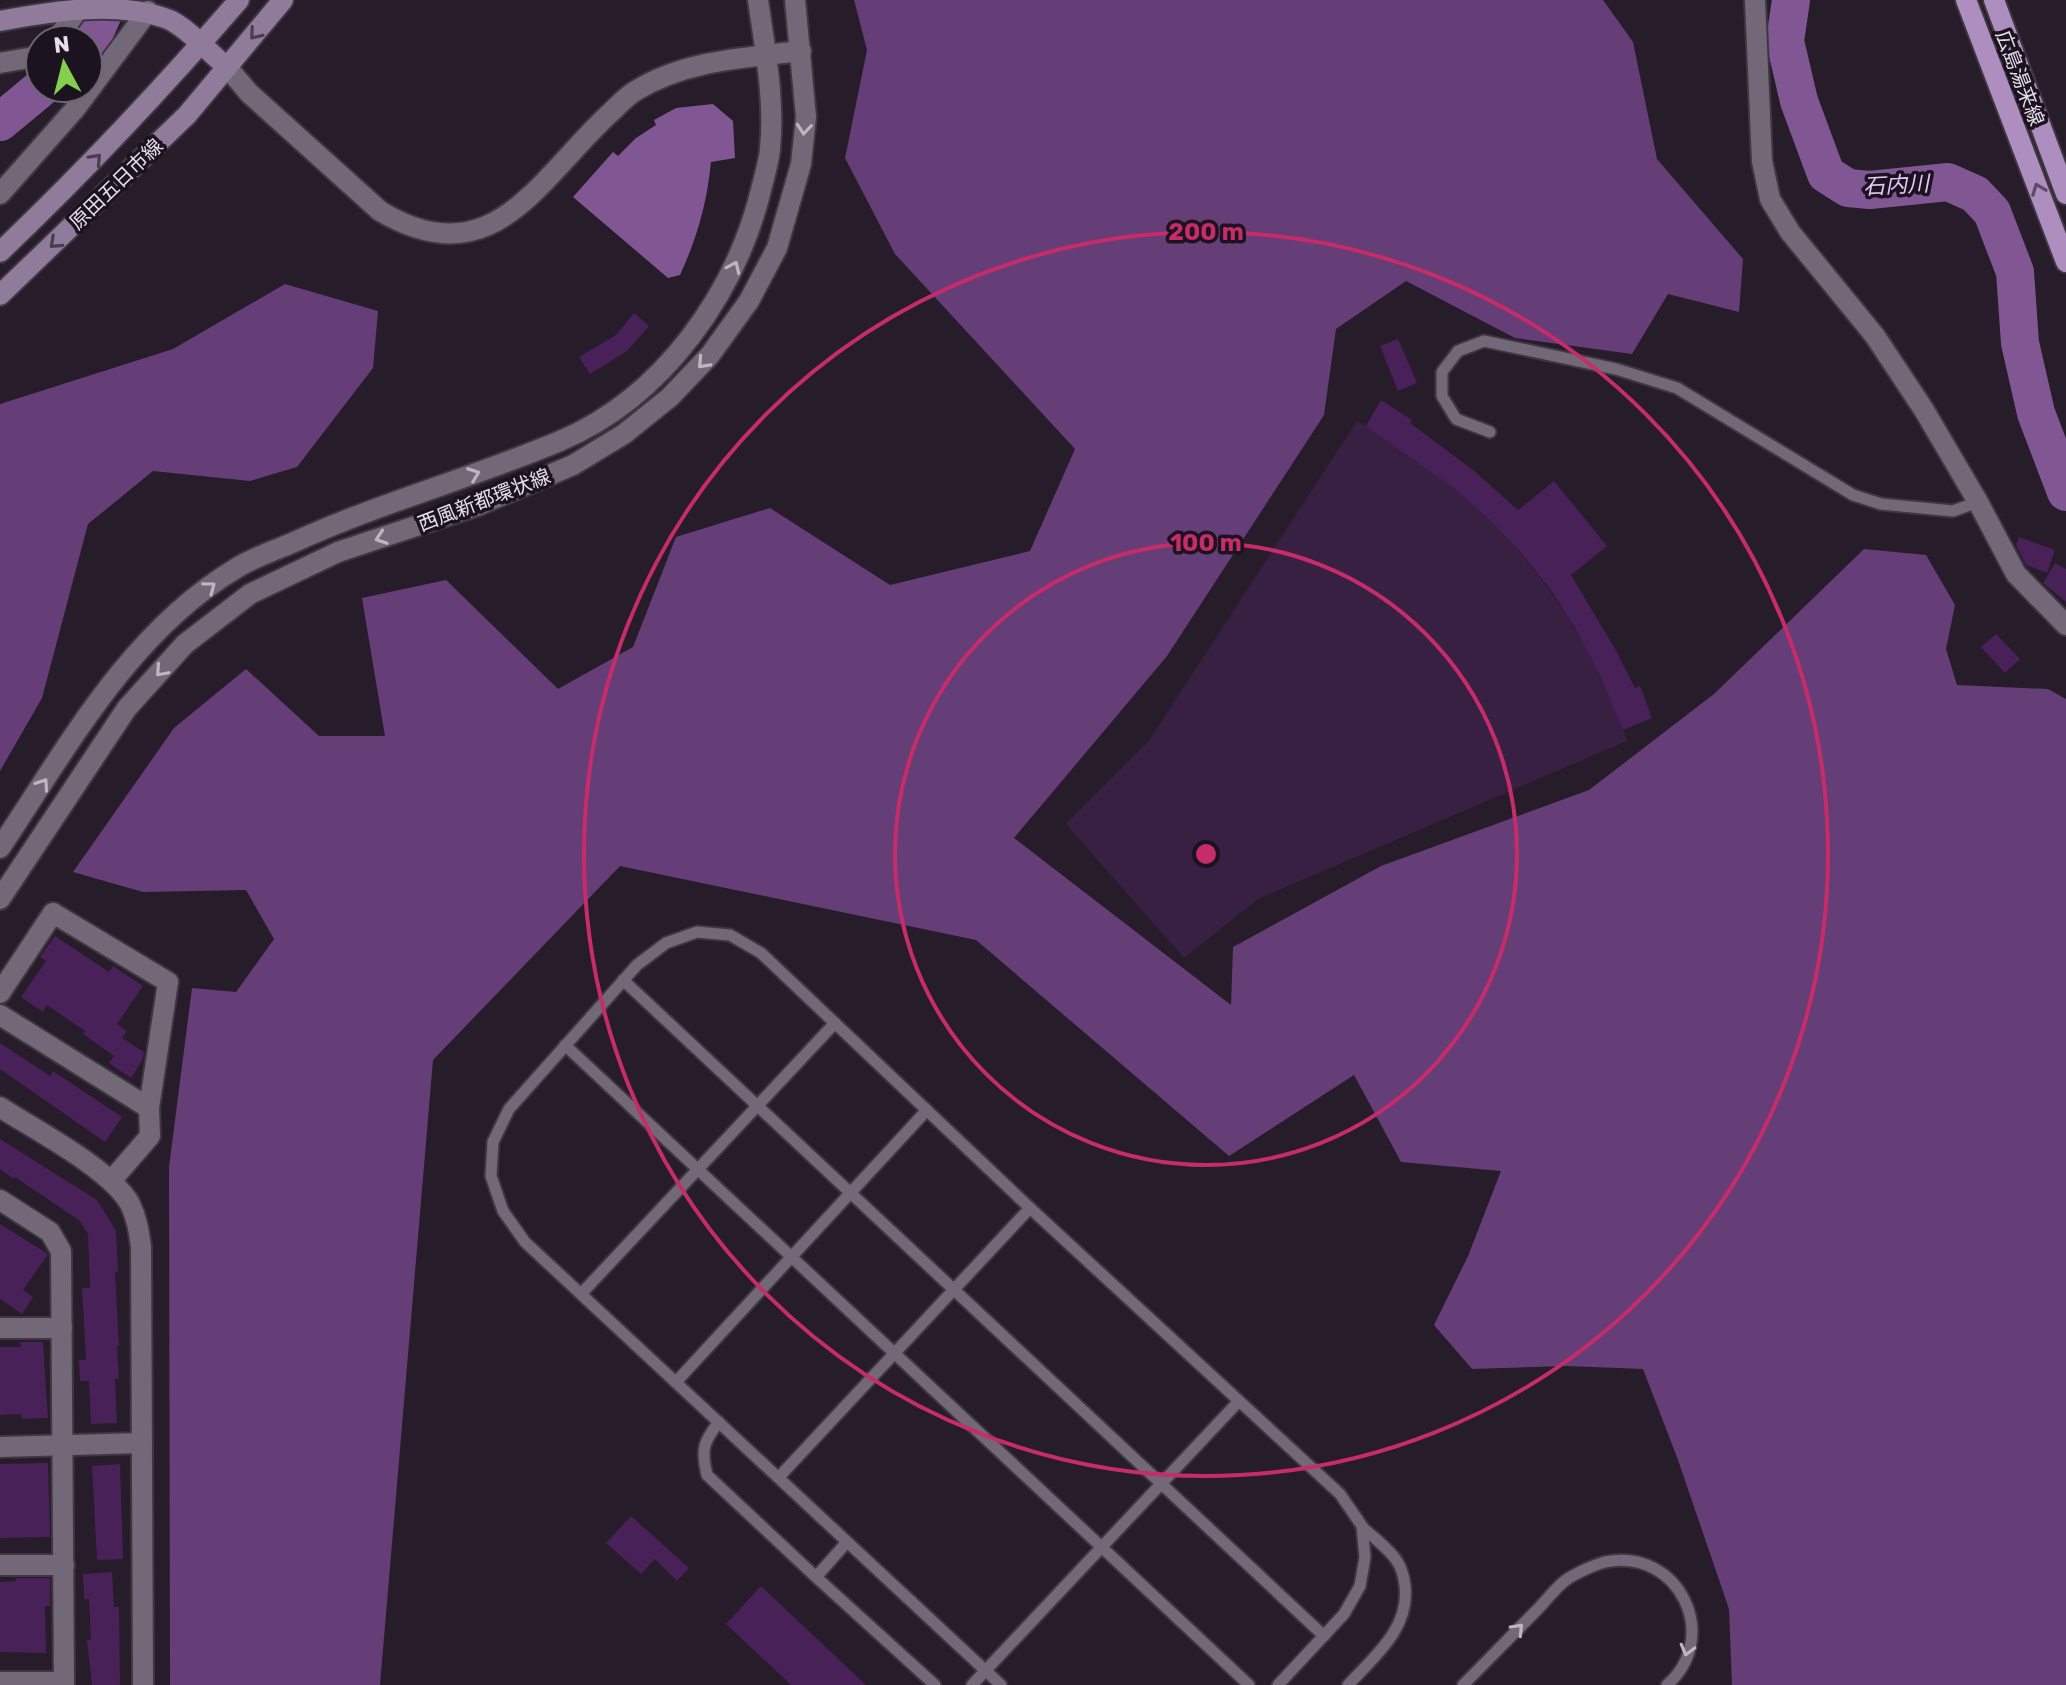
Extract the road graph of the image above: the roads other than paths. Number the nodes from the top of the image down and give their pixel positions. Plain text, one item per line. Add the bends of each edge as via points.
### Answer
1 (239, 0) edge
2 (283, 0) edge
3 (758, 0) edge
4 (795, 0) edge
5 (1755, 0) edge
6 (1966, 0) edge
7 (1994, 0) edge
8 (84, 5) edge
9 (146, 11) junction
10 (0, 21) edge
11 (69, 24) edge
12 (200, 45) junction
13 (801, 51) junction
14 (766, 55) junction
15 (24, 59) edge
16 (0, 63) edge
17 (227, 67) junction
18 (0, 194) edge
19 (2066, 194) edge
20 (0, 252) edge
21 (2066, 262) edge
22 (0, 295) edge
23 (1490, 432) dead end
24 (1978, 502) junction
25 (2066, 625) edge
26 (0, 848) edge
27 (0, 899) edge
28 (623, 980) junction
29 (0, 993) edge
30 (0, 1015) edge
31 (835, 1023) junction
32 (565, 1045) junction
33 (758, 1106) junction
34 (0, 1107) edge
35 (149, 1108) junction
36 (927, 1110) junction
37 (698, 1170) junction
38 (111, 1181) junction
39 (850, 1193) junction
40 (0, 1200) edge
41 (1030, 1208) junction
42 (791, 1258) junction
43 (953, 1289) junction
44 (581, 1294) junction
45 (0, 1328) edge
46 (62, 1328) junction
47 (893, 1354) junction
48 (676, 1382) junction
49 (1239, 1401) junction
50 (719, 1422) junction
51 (142, 1443) junction
52 (64, 1446) junction
53 (0, 1447) edge
54 (779, 1477) junction
55 (1161, 1484) junction
56 (1362, 1526) junction
57 (847, 1542) junction
58 (1102, 1548) junction
59 (0, 1565) edge
60 (64, 1565) junction
61 (816, 1577) junction
62 (1324, 1636) junction
63 (986, 1671) junction
64 (0, 1682) edge
65 (64, 1683) edge
66 (143, 1685) edge
67 (935, 1685) edge
68 (972, 1685) edge
69 (1001, 1685) edge
70 (1249, 1685) edge
71 (1278, 1685) edge
72 (1348, 1685) edge
73 (1463, 1685) edge
74 (1667, 1685) edge

1 - 12 main road, 原田五日市線
2 -> 17 main road, 原田五日市線
3 - 14 street, 西風新都環状線
4 - 13 street, 西風新都環状線
5 - 24 street via 1762,161 1770,199 1790,232 1875,336
21 -> 6 main road, 広島湯来線
7 - 19 main road, 広島湯来線
8 - 9 main road
8 - 10 main road
8 - 11 street
9 - 12 main road via 173,21
9 - 18 street via 75,109
12 - 17 main road
20 -> 12 main road, 原田五日市線 via 67,189
13 - 14 street
13 -> 27 street, 西風新都環状線 via 806,117 801,164 777,248 749,301 710,355 658,407 573,465 479,505 338,552 250,594 185,644 127,708
14 - 17 street via 665,74 632,92 506,217 452,234 424,231 380,211
26 -> 14 street, 西風新都環状線 via 104,694 168,618 236,568 332,524 564,440 611,412 658,374 708,313 732,274 755,217 770,151
15 - 16 street
17 -> 22 main road, 原田五日市線 via 187,115
23 - 24 lane via 1456,419 1442,396 1442,372 1458,351 1484,341 1616,369 1677,388 1853,495 1881,504 1953,511
24 - 25 street via 2016,574
28 - 31 lane via 666,943 697,932 730,935 761,953
28 - 32 lane
28 - 33 lane
29 - 35 street via 53,913 168,982
30 - 35 street
31 - 33 lane
31 - 36 lane
32 - 37 lane
32 - 44 lane via 509,1109 493,1142 491,1176 503,1211 525,1242
33 - 37 lane
33 - 39 lane
34 - 38 street
35 - 38 street via 150,1136
36 - 39 lane
36 - 41 lane
37 - 42 lane
37 - 44 lane
38 - 51 street via 129,1203 141,1247
39 - 42 lane
39 - 43 lane
40 - 46 street via 50,1232 61,1251
41 - 43 lane
41 - 49 lane
42 - 47 lane
42 - 48 lane
43 - 47 lane
43 - 55 lane
44 - 48 lane
45 - 46 street
46 - 52 street
47 - 54 lane
47 - 58 lane
48 - 50 lane
49 - 55 lane
49 - 56 lane via 1340,1494
50 - 54 lane
50 - 61 lane via 706,1438 707,1475
51 - 52 street
51 - 66 street
52 - 53 street
52 - 60 street
54 - 57 lane
55 - 58 lane
55 - 62 lane
56 - 62 lane via 1365,1557 1360,1586
56 - 72 lane via 1396,1558 1407,1603 1386,1644
57 - 61 lane
57 - 63 lane
58 - 63 lane
58 - 70 lane
59 - 60 street
60 - 65 street
61 - 67 lane
62 - 71 lane
63 - 68 lane
63 - 69 lane
64 - 65 street
73 -> 74 lane via 1567,1579 1604,1562 1638,1560 1662,1571 1679,1589 1691,1617 1690,1647 1678,1675

